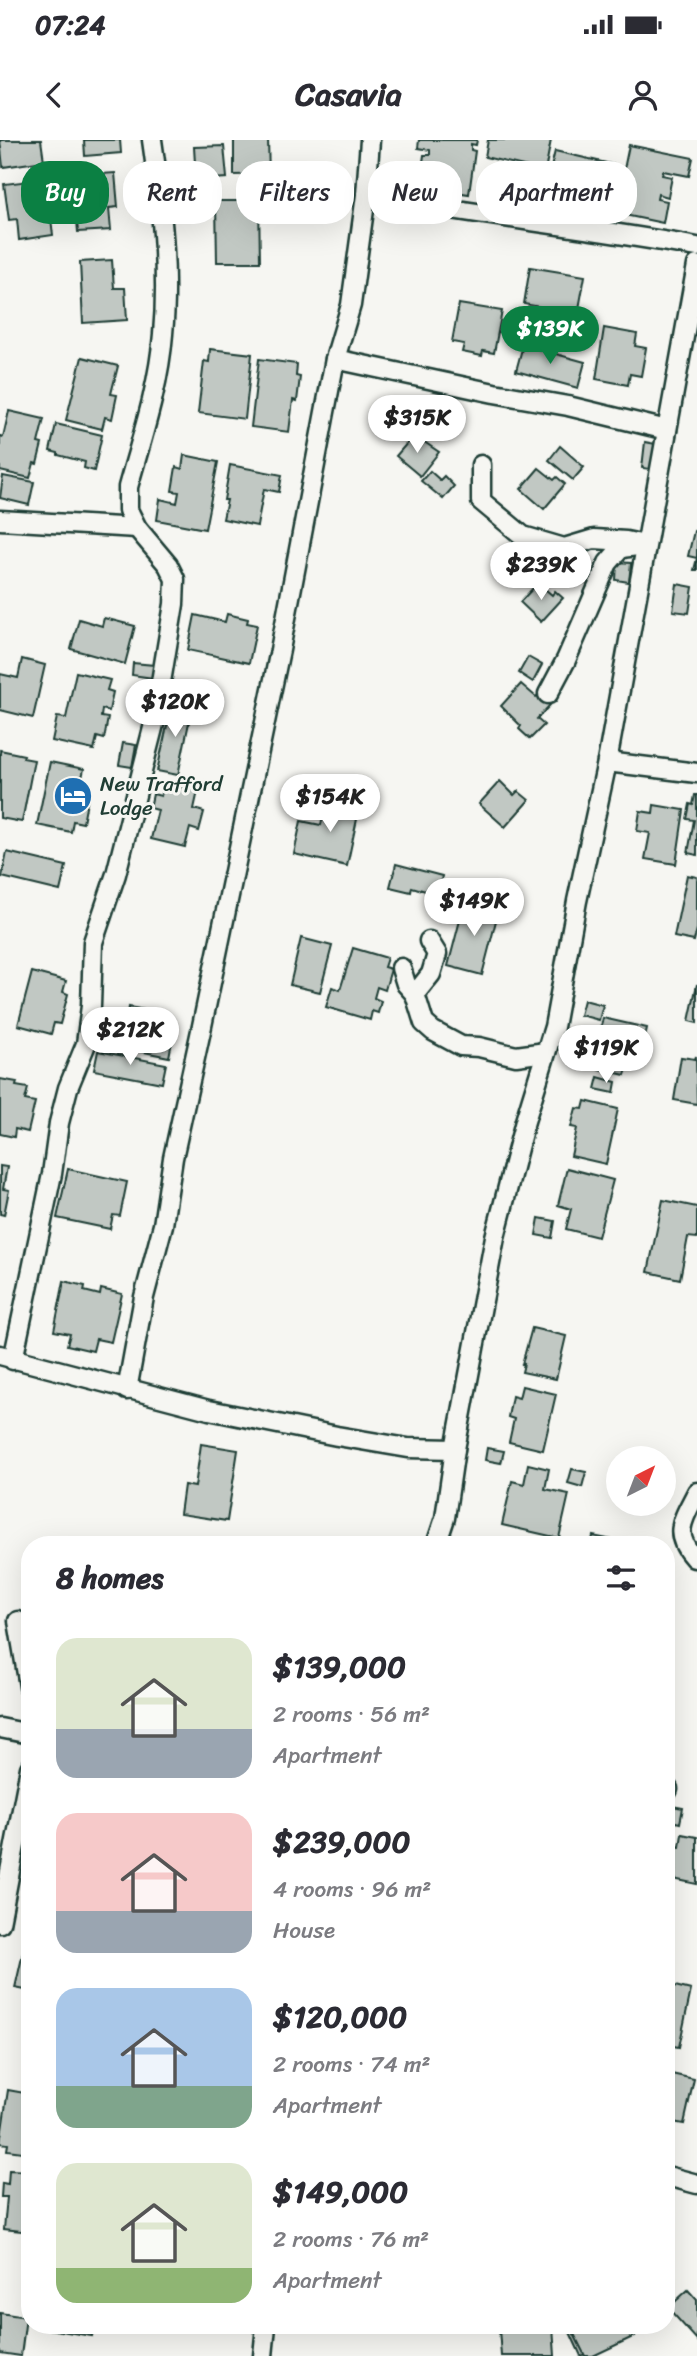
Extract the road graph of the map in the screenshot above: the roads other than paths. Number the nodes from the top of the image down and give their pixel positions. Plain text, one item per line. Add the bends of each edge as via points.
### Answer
1 (152, 140) edge
2 (370, 140) edge
3 (366, 195) junction
4 (697, 247) edge
5 (697, 265) edge
6 (335, 359) junction
7 (667, 430) junction
8 (481, 465) dead end
9 (0, 520) edge
10 (137, 528) junction
11 (645, 545) junction
12 (548, 694) dead end
13 (607, 762) junction
14 (697, 773) edge
15 (429, 941) dead end
16 (401, 968) dead end
17 (415, 994) junction
18 (547, 1052) junction
19 (6, 1358) edge
20 (127, 1390) junction
21 (455, 1449) junction
22 (697, 1492) edge
23 (439, 1536) edge
24 (697, 1558) edge
25 (18, 1621) dead end
26 (21, 1639) edge
27 (0, 1728) edge
28 (21, 1732) edge
29 (21, 1815) edge
30 (0, 1923) edge
31 (675, 2178) edge
32 (697, 2185) edge
33 (265, 2334) edge
34 (263, 2356) edge

1 - 10 street via 164,252 163,334 153,396 128,487 128,510
2 - 3 street
3 - 4 street
3 - 6 street via 351,305
5 - 7 street
6 - 7 street
6 - 20 street via 280,650
7 - 11 street
8 - 11 street via 481,501 523,536 564,548 594,539
9 - 10 street
10 - 19 street via 169,565 175,579 174,604 154,724 116,874 93,942 86,1044 59,1123 52,1174
11 - 12 street via 621,548 608,563
11 - 13 street
13 - 14 street
13 - 18 street
15 - 17 street via 437,954 432,974
16 - 17 street
17 - 18 street via 424,1023 461,1046 516,1056
18 - 21 street via 495,1237
19 - 20 street
20 - 21 street via 369,1442
21 - 23 street
22 - 24 street via 680,1526 682,1542
25 - 26 street
27 - 28 street
29 - 30 street
31 - 32 street
33 - 34 street

